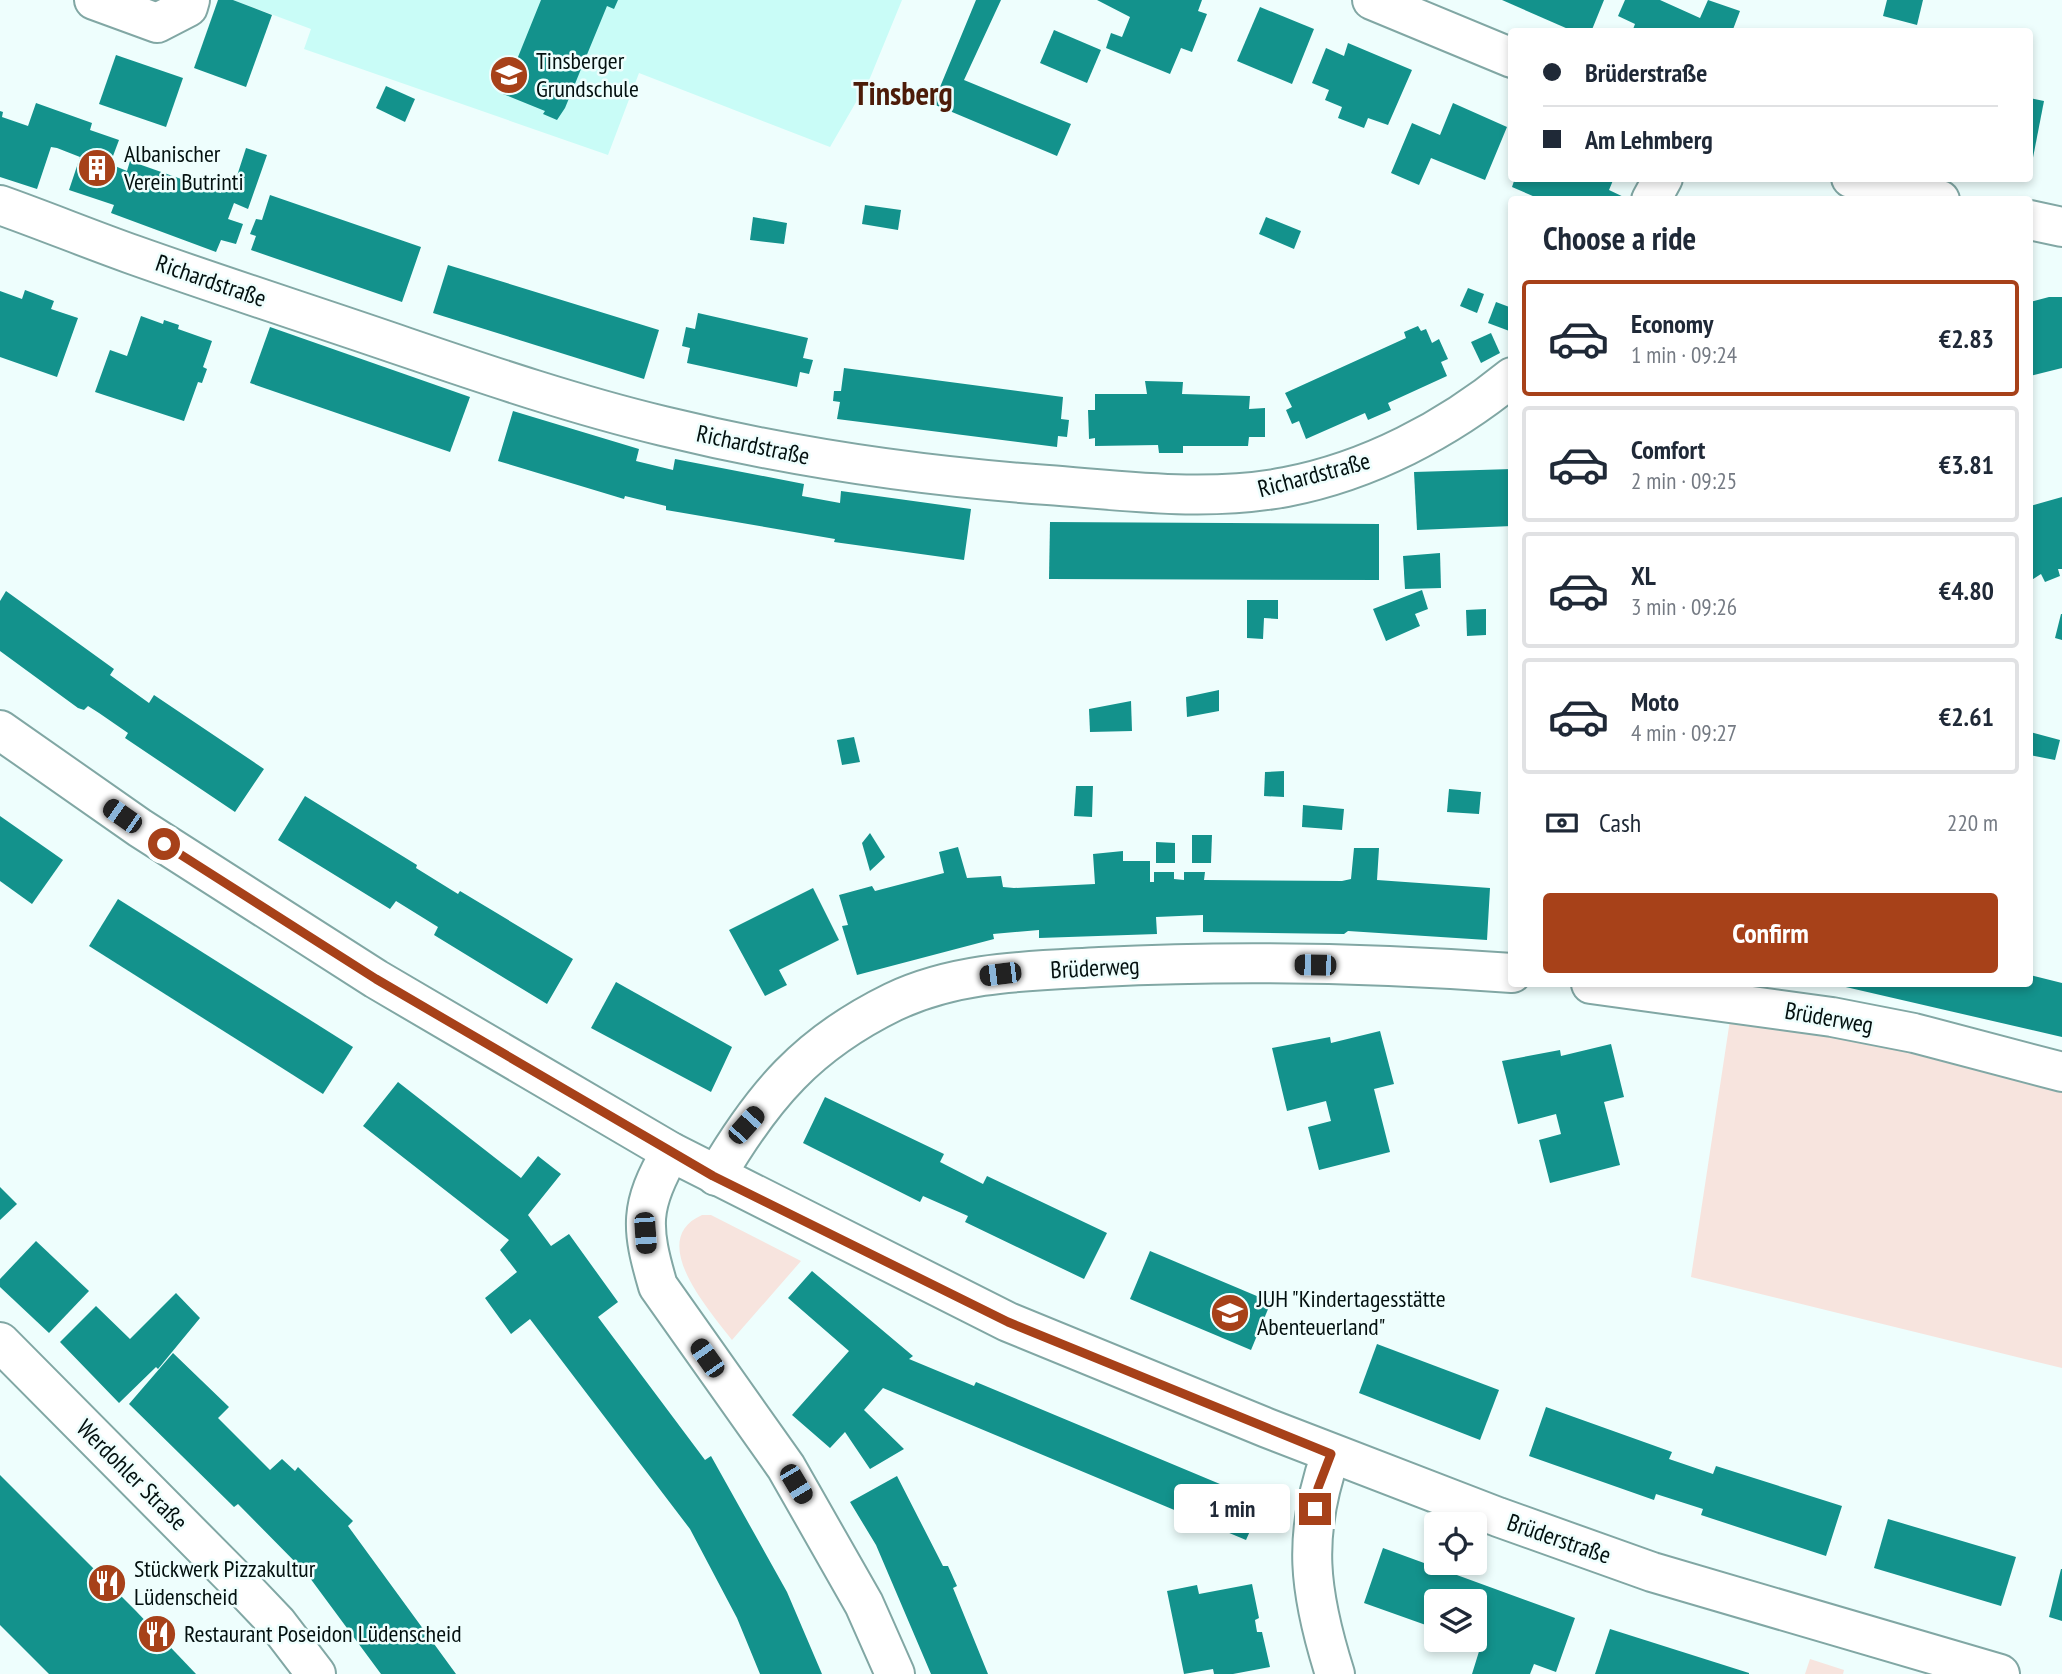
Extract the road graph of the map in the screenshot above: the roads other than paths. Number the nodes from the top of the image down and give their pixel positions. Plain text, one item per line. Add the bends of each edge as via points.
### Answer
1 (94, 0) edge
2 (1372, 0) edge
3 (189, 4) edge
4 (1508, 56) edge
5 (1867, 182) edge
6 (1924, 196) edge
7 (0, 205) edge
8 (2033, 221) edge
9 (2062, 227) edge
10 (1508, 380) edge
11 (0, 730) edge
12 (1508, 973) edge
13 (1613, 987) edge
14 (2062, 1072) edge
15 (671, 1152) junction
16 (716, 1176) junction
17 (0, 1342) edge
18 (1331, 1454) junction
19 (316, 1674) edge
20 (895, 1674) edge
21 (1335, 1674) edge
22 (2000, 1674) edge

1 - 3 street via 157,23
2 - 4 street
5 - 6 street
7 - 10 street, Richardstraße via 134,255 571,401 677,429 920,474 1182,495 1289,486 1422,439
8 - 9 street
11 - 15 street, Brüderstraße via 140,828 376,979
12 - 16 street, Brüderweg via 1182,963 1022,971 955,980 895,1002 809,1054 746,1125
13 - 14 street, Brüderweg via 1832,1017
15 - 16 street, Brüderstraße
15 - 20 street via 644,1215 647,1251 658,1286 786,1467 864,1604
16 - 18 street, Brüderstraße via 1008,1322
17 - 19 street, Werdohler Straße via 277,1623
18 - 21 street via 1318,1488 1310,1550 1321,1630
18 - 22 street, Brüderstraße via 1652,1572

